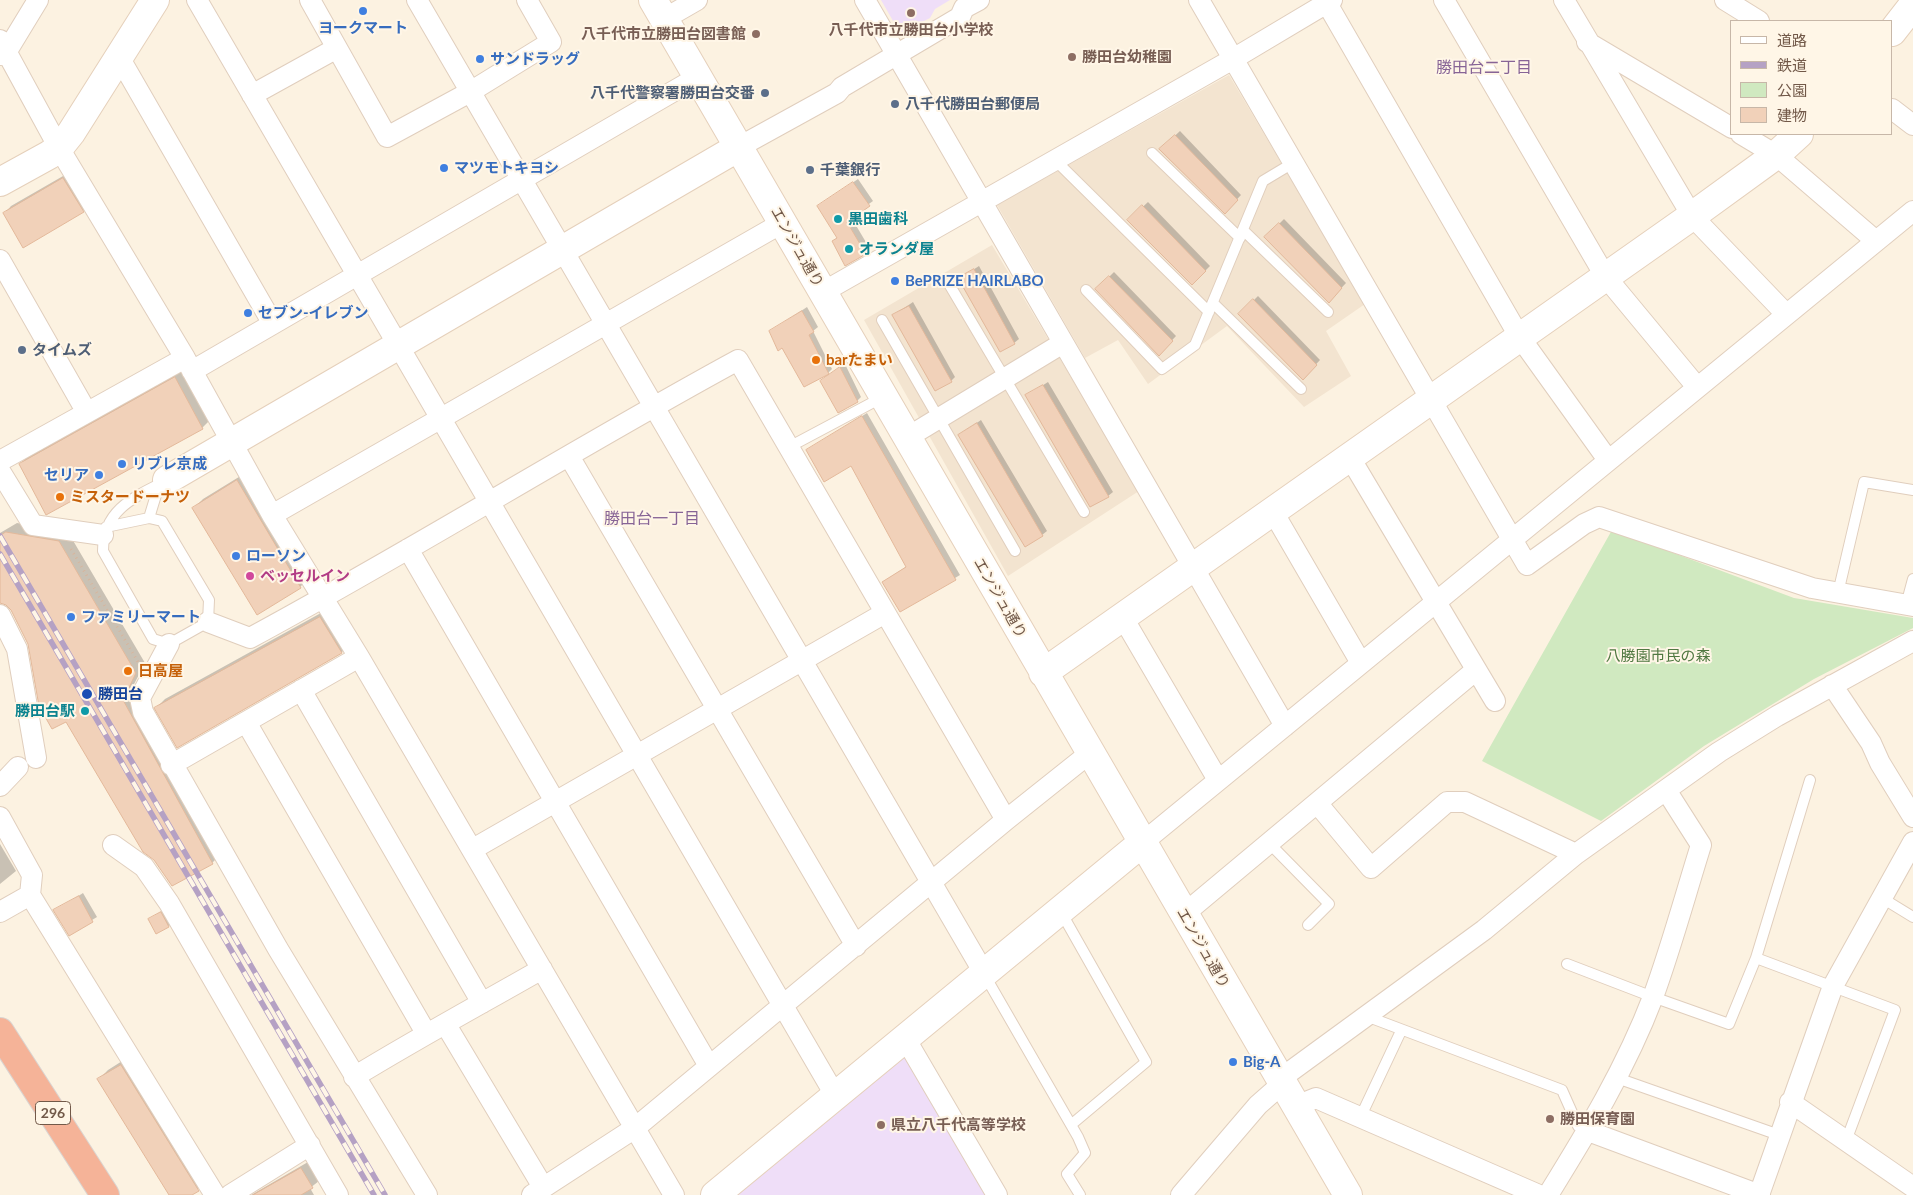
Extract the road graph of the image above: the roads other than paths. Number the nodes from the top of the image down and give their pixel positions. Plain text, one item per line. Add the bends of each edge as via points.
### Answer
1 (38, 0) edge
2 (155, 0) edge
3 (197, 0) edge
4 (310, 0) edge
5 (417, 0) edge
6 (527, 0) edge
7 (697, 0) edge
8 (865, 0) edge
9 (979, 0) edge
10 (1199, 0) edge
11 (1444, 0) edge
12 (1564, 0) edge
13 (1724, 0) edge
14 (1328, 1) edge
15 (1913, 5) edge
16 (658, 10) edge
17 (1757, 20) edge
18 (1893, 31) edge
19 (1587, 41) junction
20 (2, 48) edge
21 (337, 48) junction
22 (897, 55) junction
23 (119, 57) junction
24 (1234, 59) junction
25 (698, 77) junction
26 (470, 92) junction
27 (252, 95) junction
28 (1893, 110) edge
29 (1913, 125) edge
30 (1730, 127) edge
31 (1743, 135) edge
32 (1798, 135) edge
33 (739, 147) junction
34 (59, 148) junction
35 (1152, 153) dead end
36 (1776, 155) junction
37 (1056, 161) junction
38 (1293, 163) junction
39 (521, 179) junction
40 (0, 182) edge
41 (982, 203) junction
42 (1913, 211) edge
43 (1692, 216) junction
44 (782, 223) junction
45 (1242, 234) junction
46 (1876, 241) junction
47 (564, 250) junction
48 (0, 260) edge
49 (358, 275) junction
50 (1605, 276) junction
51 (948, 284) dead end
52 (1086, 290) dead end
53 (823, 292) junction
54 (1211, 308) junction
55 (1328, 312) dead end
56 (1786, 314) junction
57 (882, 320) dead end
58 (273, 324) junction
59 (606, 324) junction
60 (1519, 336) junction
61 (1063, 343) junction
62 (398, 345) junction
63 (188, 364) junction
64 (1005, 378) junction
65 (1697, 387) junction
66 (1301, 389) dead end
67 (884, 396) junction
68 (1430, 400) junction
69 (654, 406) junction
70 (86, 411) junction
71 (938, 418) junction
72 (441, 419) junction
73 (908, 436) junction
74 (232, 443) junction
75 (789, 447) junction
76 (568, 456) junction
77 (1349, 456) junction
78 (1608, 460) junction
79 (0, 461) edge
80 (0, 471) edge
81 (167, 480) junction
82 (1913, 490) edge
83 (489, 502) junction
84 (1272, 510) junction
85 (1084, 512) dead end
86 (272, 515) junction
87 (149, 518) junction
88 (105, 531) junction
89 (1512, 539) junction
90 (408, 549) junction
91 (1015, 551) dead end
92 (1193, 566) junction
93 (1913, 579) edge
94 (1838, 593) junction
95 (324, 598) junction
96 (1436, 601) junction
97 (1910, 606) edge
98 (884, 613) junction
99 (0, 615) edge
100 (1122, 616) junction
101 (208, 622) junction
102 (1913, 641) edge
103 (169, 644) junction
104 (360, 656) junction
105 (801, 661) junction
106 (1361, 663) junction
107 (1476, 670) junction
108 (1043, 673) junction
109 (1832, 685) junction
110 (301, 690) junction
111 (1495, 700) dead end
112 (718, 709) junction
113 (246, 722) junction
114 (1285, 726) junction
115 (1090, 753) junction
116 (637, 755) junction
117 (36, 758) dead end
118 (171, 765) junction
119 (18, 767) dead end
120 (1218, 780) junction
121 (1810, 780) dead end
122 (0, 786) edge
123 (1666, 790) junction
124 (555, 802) junction
125 (1316, 803) junction
126 (0, 817) edge
127 (1913, 817) edge
128 (1006, 820) junction
129 (1913, 842) edge
130 (1142, 843) junction
131 (1269, 843) junction
132 (113, 845) dead end
133 (473, 849) junction
134 (1576, 854) junction
135 (931, 882) junction
136 (30, 895) junction
137 (1882, 898) junction
138 (1060, 911) junction
139 (0, 912) edge
140 (1184, 914) junction
141 (1913, 917) edge
142 (1308, 925) dead end
143 (856, 946) junction
144 (1756, 958) junction
145 (1567, 964) dead end
146 (542, 969) junction
147 (984, 974) junction
148 (1833, 986) junction
149 (1653, 998) junction
150 (482, 1003) junction
151 (782, 1005) junction
152 (1365, 1016) junction
153 (446, 1024) junction
154 (1401, 1031) junction
155 (0, 1032) edge
156 (426, 1033) junction
157 (905, 1038) junction
158 (709, 1066) junction
159 (354, 1077) junction
160 (1617, 1078) junction
161 (1286, 1090) junction
162 (835, 1095) junction
163 (1790, 1102) junction
164 (1360, 1118) junction
165 (1072, 1124) junction
166 (635, 1128) junction
167 (1588, 1131) junction
168 (1779, 1135) junction
169 (1846, 1141) junction
170 (310, 1145) junction
171 (1913, 1187) edge
172 (537, 1191) edge
173 (105, 1195) edge
174 (215, 1195) edge
175 (230, 1195) edge
176 (338, 1195) edge
177 (427, 1195) edge
178 (674, 1195) edge
179 (715, 1195) edge
180 (997, 1195) edge
181 (1080, 1195) edge
182 (1181, 1195) edge
183 (1348, 1195) edge
184 (1539, 1195) edge
185 (1548, 1195) edge
186 (1759, 1195) edge

1 - 20 street
2 - 23 street
3 - 27 street
4 - 21 street
5 - 26 street
6 - 26 street via 551,42
7 - 16 street
8 - 22 street
9 - 22 street via 964,8 960,17
10 - 24 street
11 - 50 street
12 - 19 street
13 - 17 street
14 - 24 street
14 - 60 street
15 - 18 street
16 - 25 street, エンジュ通り
19 - 30 street
19 - 43 street
20 - 34 street
21 - 26 street via 387,137
21 - 27 street
22 - 33 street via 842,86 837,93
22 - 41 street
23 - 34 street
23 - 58 street
24 - 37 street
24 - 38 street
25 - 33 street, エンジュ通り
25 - 39 street
26 - 39 street
27 - 49 street
28 - 29 street
31 - 36 street
32 - 36 street
33 - 44 street, エンジュ通り
33 - 47 street
34 - 40 street
34 - 63 street
35 - 45 lane
36 - 43 street
36 - 46 street
37 - 41 street
37 - 54 lane
38 - 45 lane via 1263,181
38 - 68 street
39 - 47 street
39 - 49 street
41 - 53 street
41 - 61 street
42 - 46 street
43 - 50 street
43 - 56 street
44 - 53 street, エンジュ通り
44 - 59 street
45 - 54 lane
45 - 55 lane
46 - 56 street
47 - 59 street
47 - 62 street
48 - 70 street
49 - 58 street
49 - 62 street
50 - 60 street
50 - 65 street
51 - 64 lane
52 - 54 lane via 1162,369 1195,345
53 - 67 street, エンジュ通り
54 - 66 lane
56 - 65 street
57 - 71 lane
58 - 63 street
59 - 69 street
59 - 72 street
60 - 68 street
60 - 78 street
61 - 64 street
61 - 92 street
62 - 72 street
62 - 74 street
63 - 70 street
63 - 74 street
64 - 71 street
64 - 85 lane
65 - 78 street
67 - 73 street, エンジュ通り
67 - 75 lane
68 - 77 street
68 - 89 street
69 - 75 street via 738,360
69 - 76 street
69 - 105 street
70 - 79 street
71 - 73 street
71 - 91 lane
72 - 83 street
72 - 86 street
73 - 108 street, エンジュ通り
74 - 81 street
74 - 86 street
75 - 98 street
76 - 83 street
76 - 112 street
77 - 84 street
77 - 96 street
78 - 89 street
80 - 88 street via 33,525
81 - 87 lane via 156,494
81 - 88 lane via 132,498
82 - 94 lane via 1864,482
83 - 90 street
83 - 116 street
84 - 92 street
84 - 106 street
86 - 95 street
87 - 88 lane
87 - 101 lane via 162,521 209,600
88 - 103 lane via 103,551 153,639
89 - 94 street via 1527,565 1599,517 1812,588
89 - 96 street
90 - 95 street
90 - 124 street
92 - 100 street
92 - 114 street
93 - 97 lane
94 - 97 street
95 - 101 street via 250,638
95 - 104 street
96 - 106 street
96 - 107 street
98 - 105 street
98 - 128 street
99 - 117 street via 17,649
100 - 108 street
100 - 120 street
101 - 103 lane
102 - 109 street
103 - 118 street via 140,698 143,712
104 - 110 street
104 - 133 street
105 - 112 street
105 - 135 street
106 - 114 street
107 - 111 street
107 - 125 street
108 - 115 street, エンジュ通り
109 - 123 street via 1727,747
109 - 127 street via 1871,743
110 - 113 street
110 - 150 street
112 - 116 street
112 - 143 street
113 - 118 street
113 - 156 street
114 - 120 street
115 - 128 street
115 - 130 street, エンジュ通り
116 - 124 street
116 - 151 street
118 - 159 street
119 - 122 street
120 - 130 street
121 - 144 lane
123 - 134 street
123 - 149 street via 1701,845
124 - 133 street
124 - 158 street
125 - 131 street
125 - 134 street via 1371,868 1446,802 1465,802
126 - 136 street via 32,875
128 - 135 street
129 - 137 street
130 - 138 street
130 - 140 street, エンジュ通り
131 - 140 street
131 - 142 lane via 1329,904
132 - 170 street via 144,867 169,903
133 - 146 street
134 - 152 street via 1484,930
135 - 143 street
135 - 147 street
136 - 139 street
136 - 174 street
137 - 141 lane
137 - 148 street
138 - 147 street
138 - 165 lane via 1146,1062
140 - 161 street, エンジュ通り
143 - 151 street
144 - 148 lane
144 - 149 lane via 1729,1024
145 - 149 lane
146 - 150 street
146 - 166 street
147 - 157 street
147 - 165 lane
148 - 163 street
148 - 169 lane via 1895,1010
149 - 160 street
150 - 153 street
151 - 158 street
151 - 162 street
152 - 154 lane
152 - 161 street
153 - 156 street
153 - 172 street
154 - 164 lane
154 - 167 lane via 1562,1090 1578,1126
155 - 173 highway, 296
156 - 159 street
157 - 162 street
157 - 180 street
158 - 166 street
159 - 177 street
160 - 167 street
160 - 168 lane
161 - 164 street via 1316,1098
161 - 182 street via 1258,1105
161 - 183 street, エンジュ通り
162 - 179 street
163 - 168 street
163 - 169 street
164 - 184 street
165 - 181 lane via 1085,1153 1068,1174
166 - 172 street
166 - 178 street
167 - 185 street
167 - 186 street
168 - 186 street
169 - 171 street
170 - 175 street
170 - 176 street

